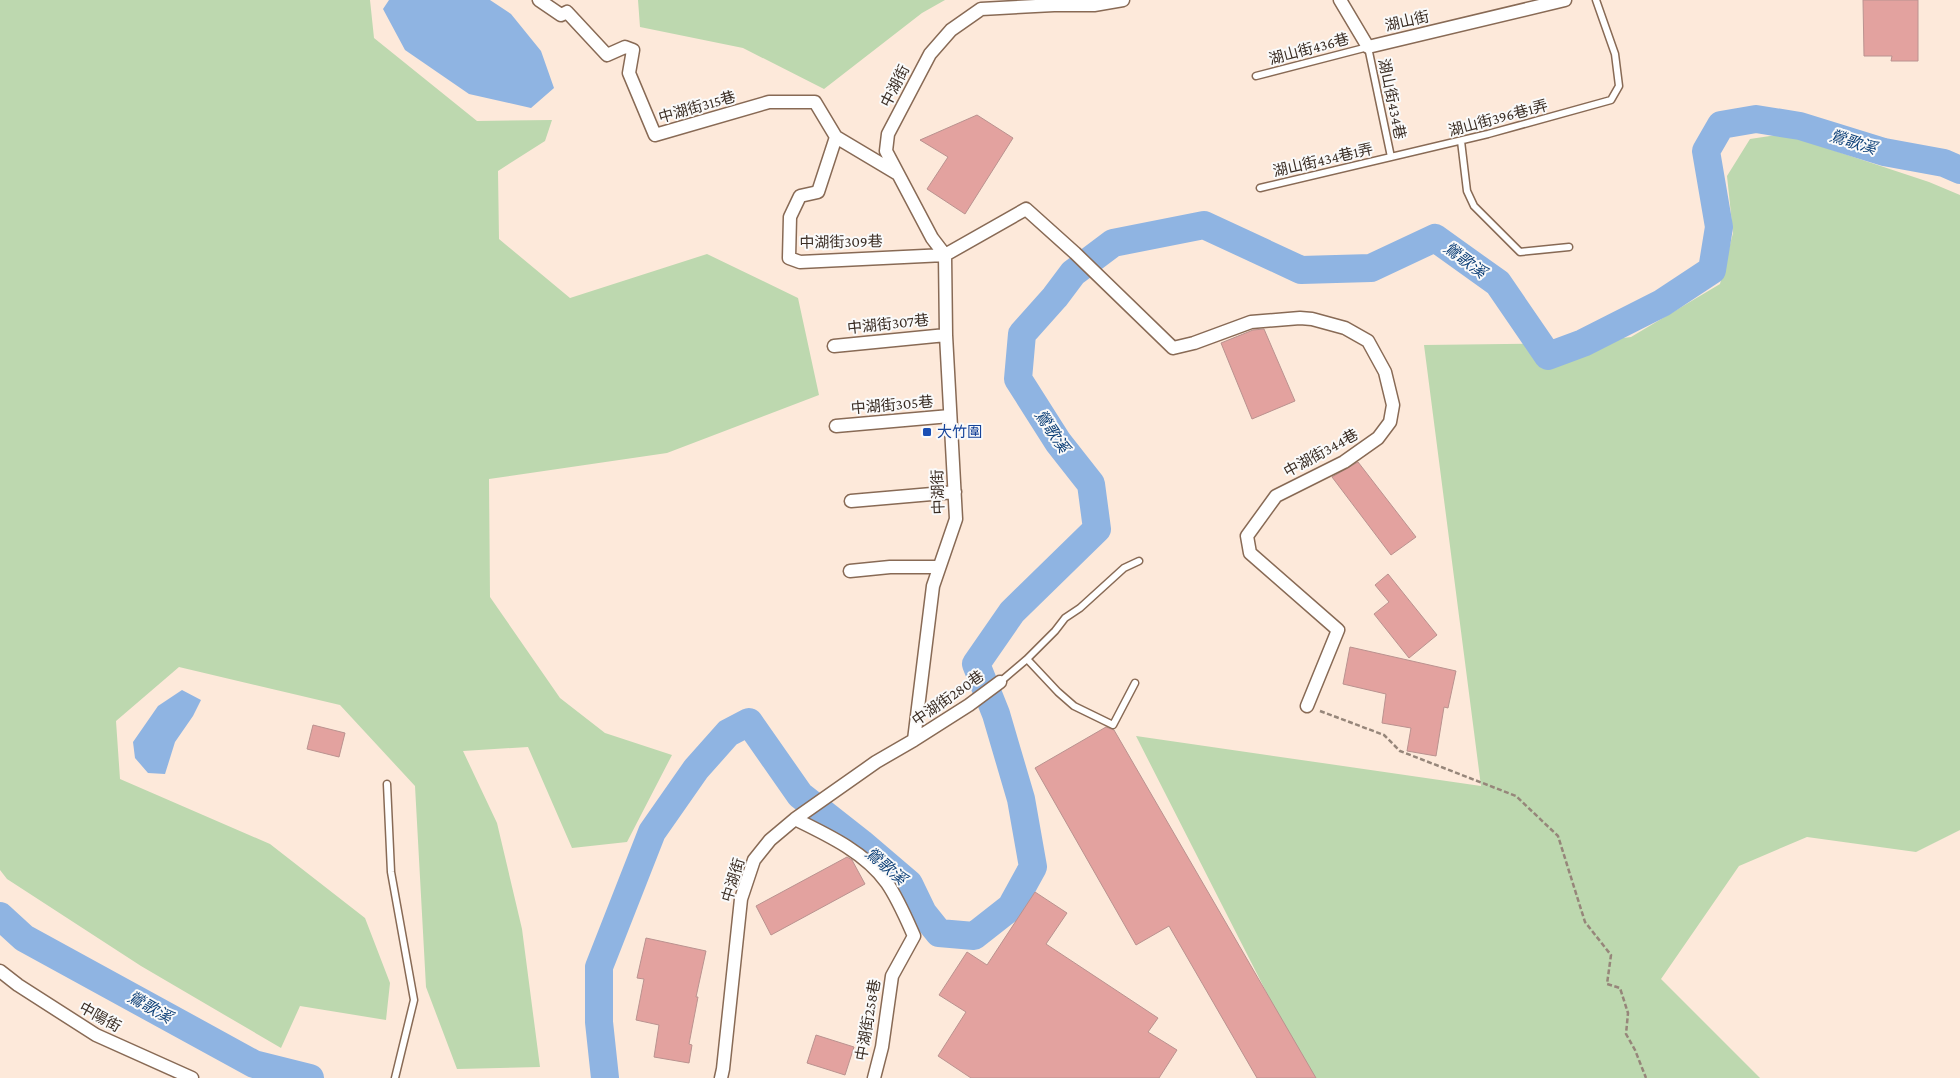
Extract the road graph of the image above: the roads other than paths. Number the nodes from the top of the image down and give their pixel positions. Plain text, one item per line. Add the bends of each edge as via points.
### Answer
1 (539, 0) edge
2 (1122, 0) edge
3 (1340, 0) edge
4 (1565, 0) edge
5 (1596, 0) edge
6 (1094, 3) edge
7 (1368, 47) junction
8 (1256, 76) dead end
9 (836, 137) junction
10 (1460, 141) junction
11 (1391, 157) junction
12 (898, 174) junction
13 (1260, 188) dead end
14 (1569, 247) dead end
15 (945, 255) junction
16 (946, 335) junction
17 (834, 346) dead end
18 (950, 416) junction
19 (836, 426) dead end
20 (955, 492) junction
21 (852, 501) dead end
22 (1139, 561) dead end
23 (940, 567) junction
24 (850, 571) dead end
25 (1027, 659) junction
26 (1000, 682) joint
27 (1135, 683) dead end
28 (1307, 706) road end
29 (914, 740) junction
30 (386, 784) dead end
31 (800, 816) junction
32 (0, 971) edge
33 (192, 1078) edge
34 (395, 1078) edge
35 (721, 1078) edge
36 (874, 1078) edge

1 - 9 street, 中湖街315巷 via 561,15 567,12 607,55 625,47 632,50 629,73 655,135 769,102 815,102
2 - 6 street
3 - 7 street
4 - 7 street, 湖山街
5 - 10 lane, 湖山街396巷1弄 via 1615,54 1620,86 1610,100
6 - 12 street, 中湖街 via 981,9 951,30 930,54 888,134 886,151
7 - 8 lane, 湖山街436巷
7 - 11 lane, 湖山街434巷
9 - 12 street, 中湖街315巷
9 - 15 street, 中湖街309巷 via 818,192 800,196 790,217 789,258 800,262
10 - 11 lane, 湖山街396巷1弄
10 - 14 lane via 1467,191 1474,206 1520,252
11 - 13 lane, 湖山街434巷1弄
12 - 15 street, 中湖街 via 932,238
15 - 16 street, 中湖街
15 - 28 street, 中湖街344巷 via 1026,209 1173,348 1251,322 1300,318 1345,328 1368,341 1385,372 1393,404 1390,422 1378,438 1344,462 1276,496 1248,536 1250,553 1338,630
16 - 17 street, 中湖街307巷
16 - 18 street, 中湖街
18 - 19 street, 中湖街305巷
18 - 20 street, 中湖街
20 - 21 street
20 - 23 street, 中湖街 via 956,520
22 - 25 lane via 1124,568 1065,618
23 - 24 street
23 - 29 street, 中湖街 via 933,586
25 - 26 lane
25 - 27 lane via 1074,706 1113,726
26 - 29 street, 中湖街280巷
29 - 31 street, 中湖街 via 876,762
30 - 34 lane via 391,872 414,1000
31 - 35 street, 中湖街 via 770,840 754,860 742,899
31 - 36 street, 中湖街258巷 via 860,856 886,881 914,936 892,976
32 - 33 street, 中陽街 via 96,1035

